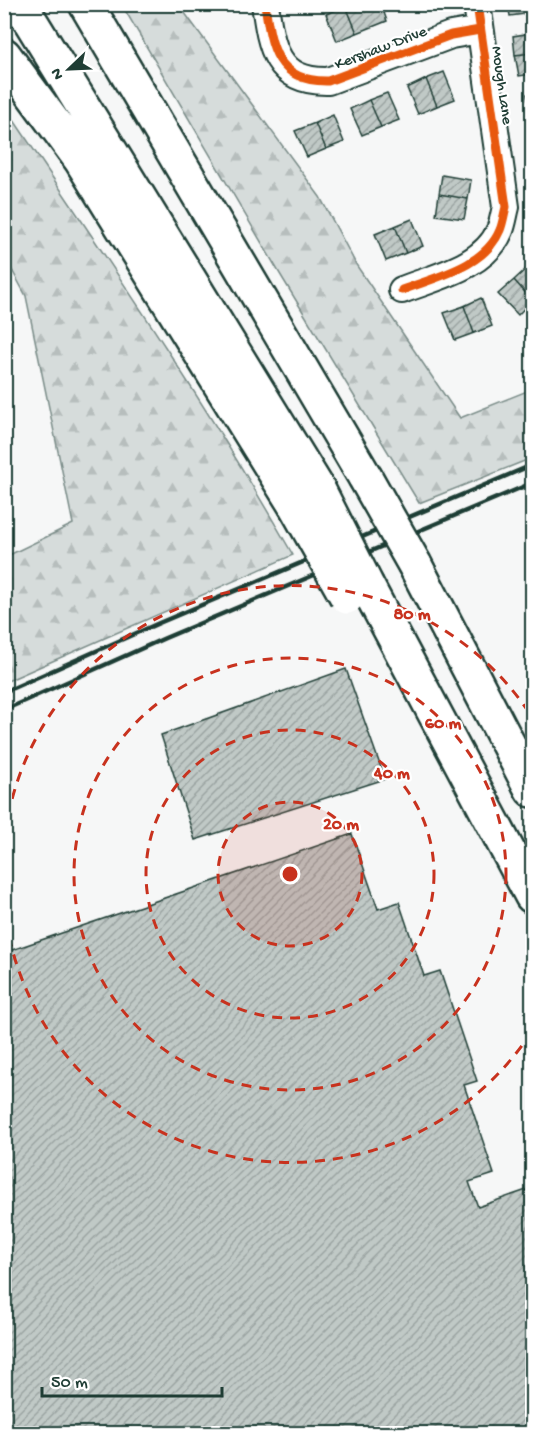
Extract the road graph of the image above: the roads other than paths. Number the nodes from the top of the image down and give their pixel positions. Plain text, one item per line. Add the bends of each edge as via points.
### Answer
1 (20, 4) edge
2 (86, 4) edge
3 (265, 4) edge
4 (477, 4) edge
5 (480, 30) junction
6 (4, 55) edge
7 (402, 290) dead end
8 (307, 497) junction
9 (532, 790) edge
10 (530, 891) edge

1 - 8 highway
2 - 9 highway, bridge via 415,565
3 - 5 street, Kershaw Drive via 273,50 290,73 311,81 328,81 451,35
4 - 5 street, Mough Lane
5 - 7 street, Mough Lane via 506,207 500,231 488,250 468,264
6 - 8 highway via 81,160
8 - 10 highway, bridge via 357,591 475,785

